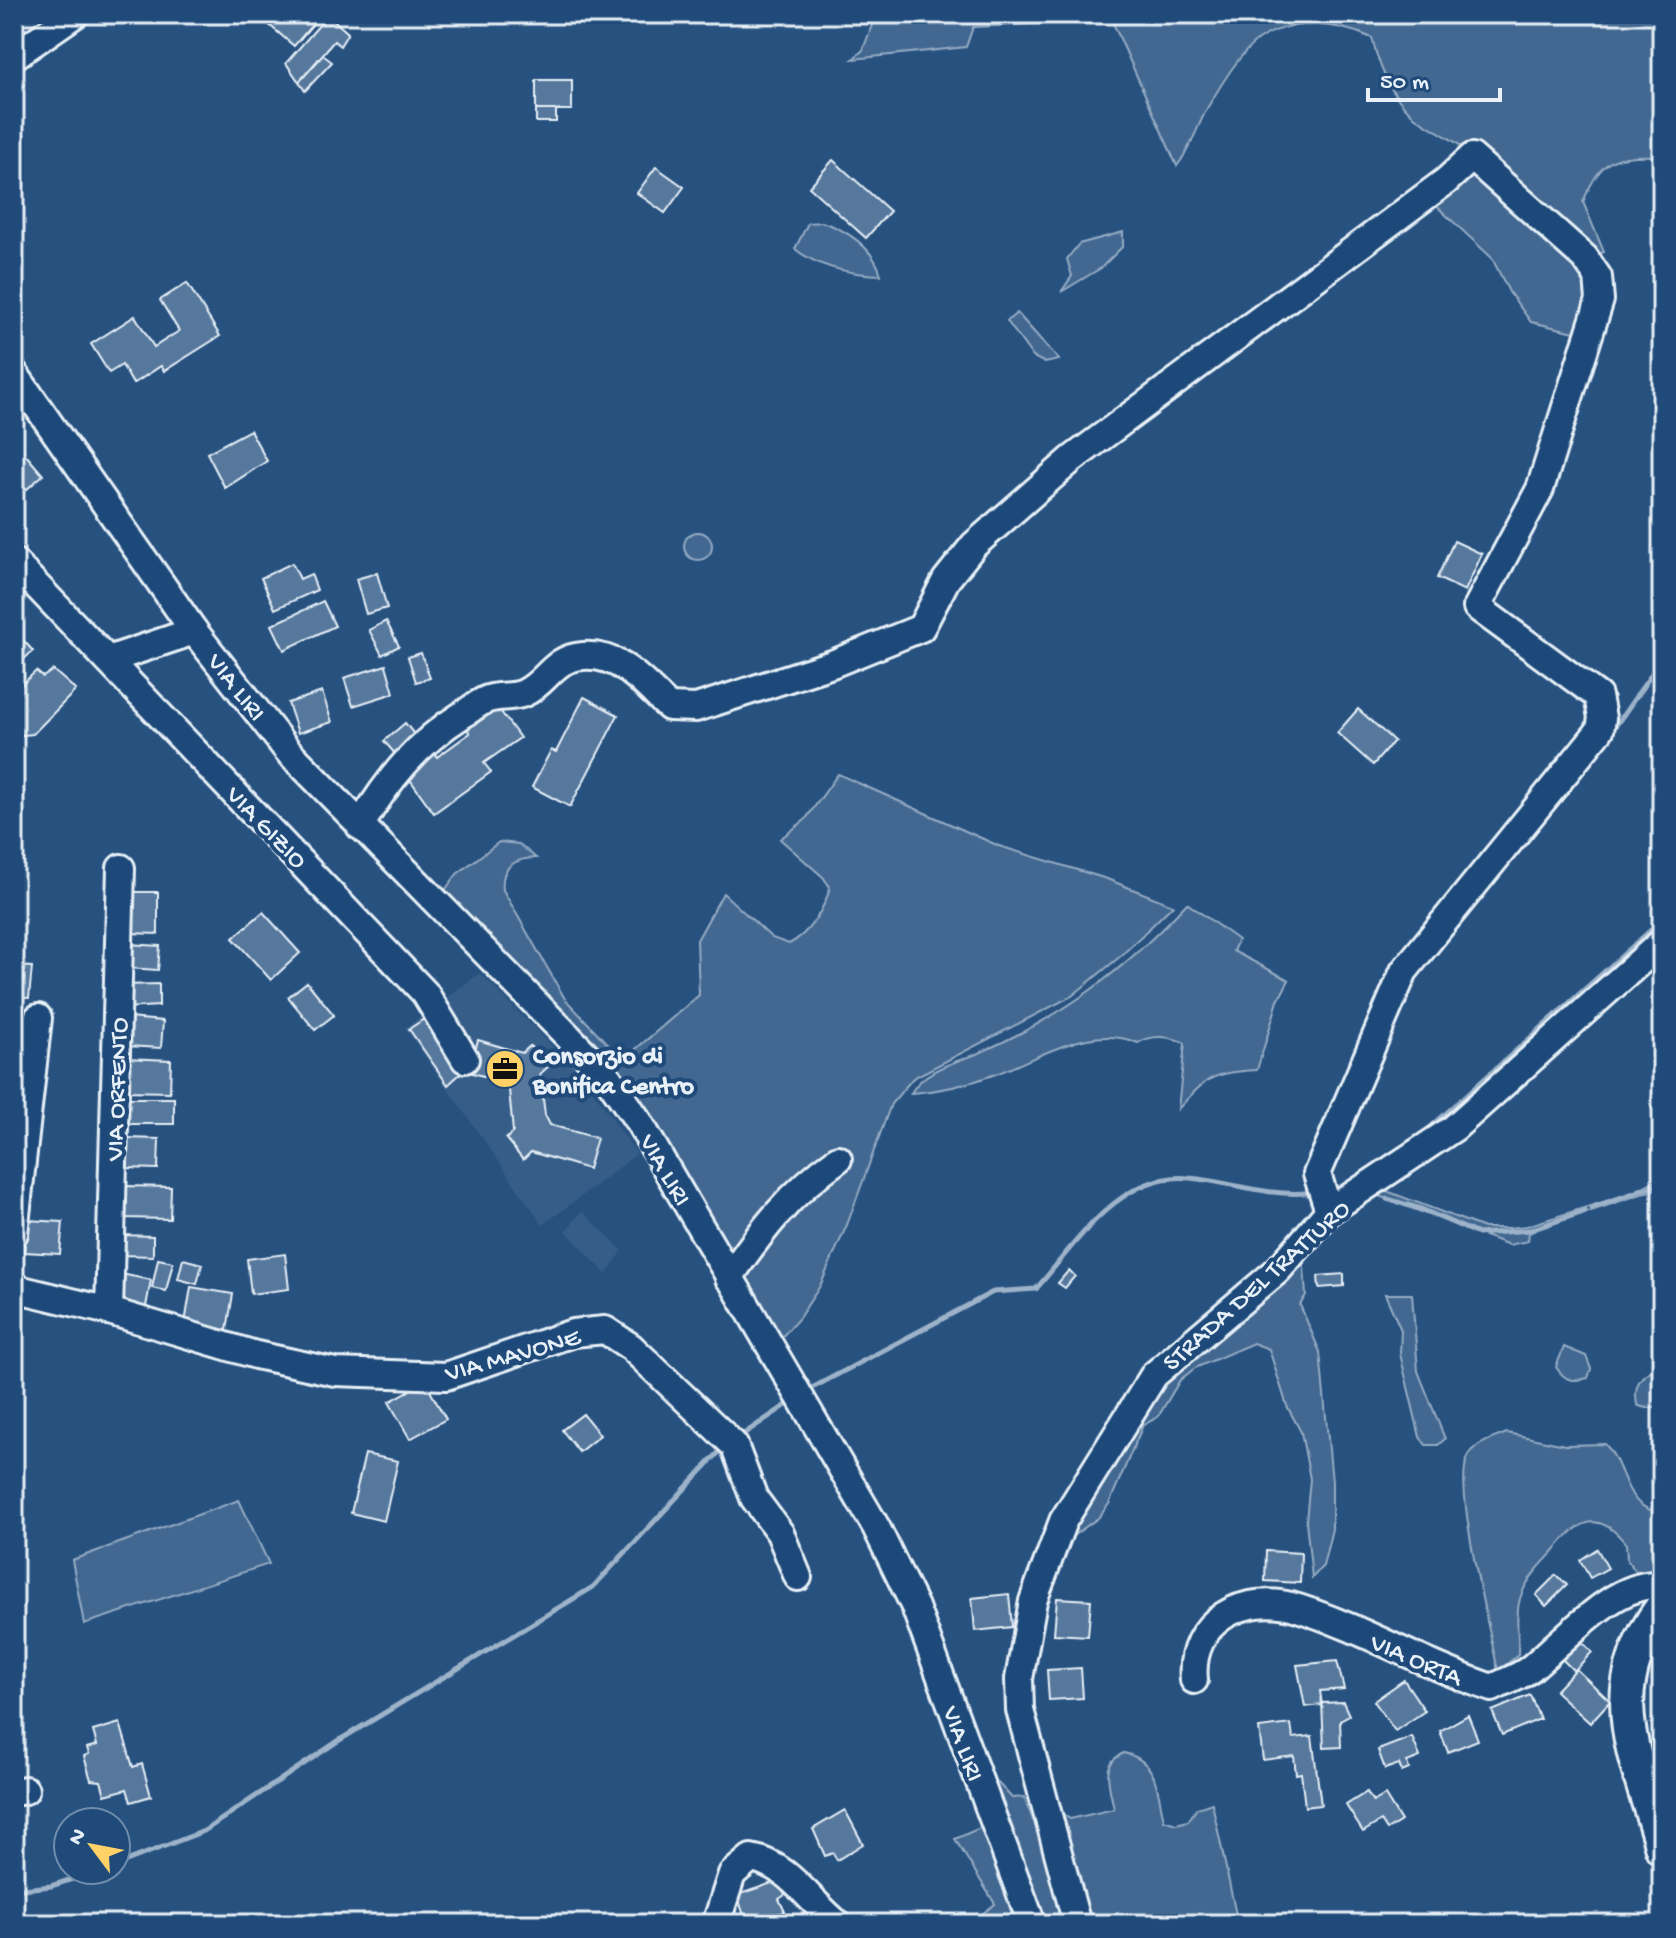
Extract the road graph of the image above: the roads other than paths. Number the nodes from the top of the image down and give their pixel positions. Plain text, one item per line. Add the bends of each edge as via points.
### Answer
1 (75, 14) edge
2 (14, 56) edge
3 (14, 373) edge
4 (14, 562) edge
5 (194, 631) junction
6 (108, 660) junction
7 (360, 826) junction
8 (121, 868) dead end
9 (1662, 942) edge
10 (38, 1018) dead end
11 (465, 1059) dead end
12 (838, 1159) dead end
13 (1329, 1211) junction
14 (14, 1233) edge
15 (729, 1278) junction
16 (14, 1288) edge
17 (109, 1311) junction
18 (798, 1577) dead end
19 (1662, 1586) edge
20 (1662, 1607) edge
21 (1194, 1680) dead end
22 (1662, 1848) edge
23 (716, 1924) edge
24 (838, 1924) edge
25 (1032, 1924) edge
26 (1077, 1924) edge

1 - 2 street
3 - 5 street, VIA LIRI
4 - 6 street, VIA GIZIO
5 - 6 street
5 - 7 street, VIA LIRI via 288,751
6 - 11 street, VIA GIZIO via 425,993
7 - 13 street via 408,757 445,725 487,699 522,694 566,660 600,658 637,674 669,707 696,708 832,664 921,628 946,580 974,545 1072,459 1472,157 1585,258 1598,277 1600,300 1540,489 1477,607 1598,696 1602,718 1600,730 1404,971 1317,1174
7 - 15 street, VIA LIRI via 606,1075
8 - 17 street, VIA ORFENTO
9 - 13 street, STRADA DEL TRATTURO via 1454,1128
10 - 14 street
12 - 15 street via 769,1220
13 - 26 street, STRADA DEL TRATTURO via 1278,1270 1154,1375 1063,1521 1033,1601 1019,1679 1020,1710
15 - 25 street, VIA LIRI via 876,1527 915,1607
16 - 17 street, VIA MAVONE
17 - 18 street, VIA MAVONE via 256,1355 335,1372 446,1376 573,1333 605,1330 631,1347 734,1445 754,1498 780,1533
19 - 21 street, VIA ORTA via 1636,1588 1612,1600 1529,1669 1492,1688 1296,1607 1258,1603 1219,1615 1207,1628 1197,1648
20 - 22 main road via 1632,1663 1625,1707 1629,1740
23 - 24 street via 732,1874 751,1858 781,1870

